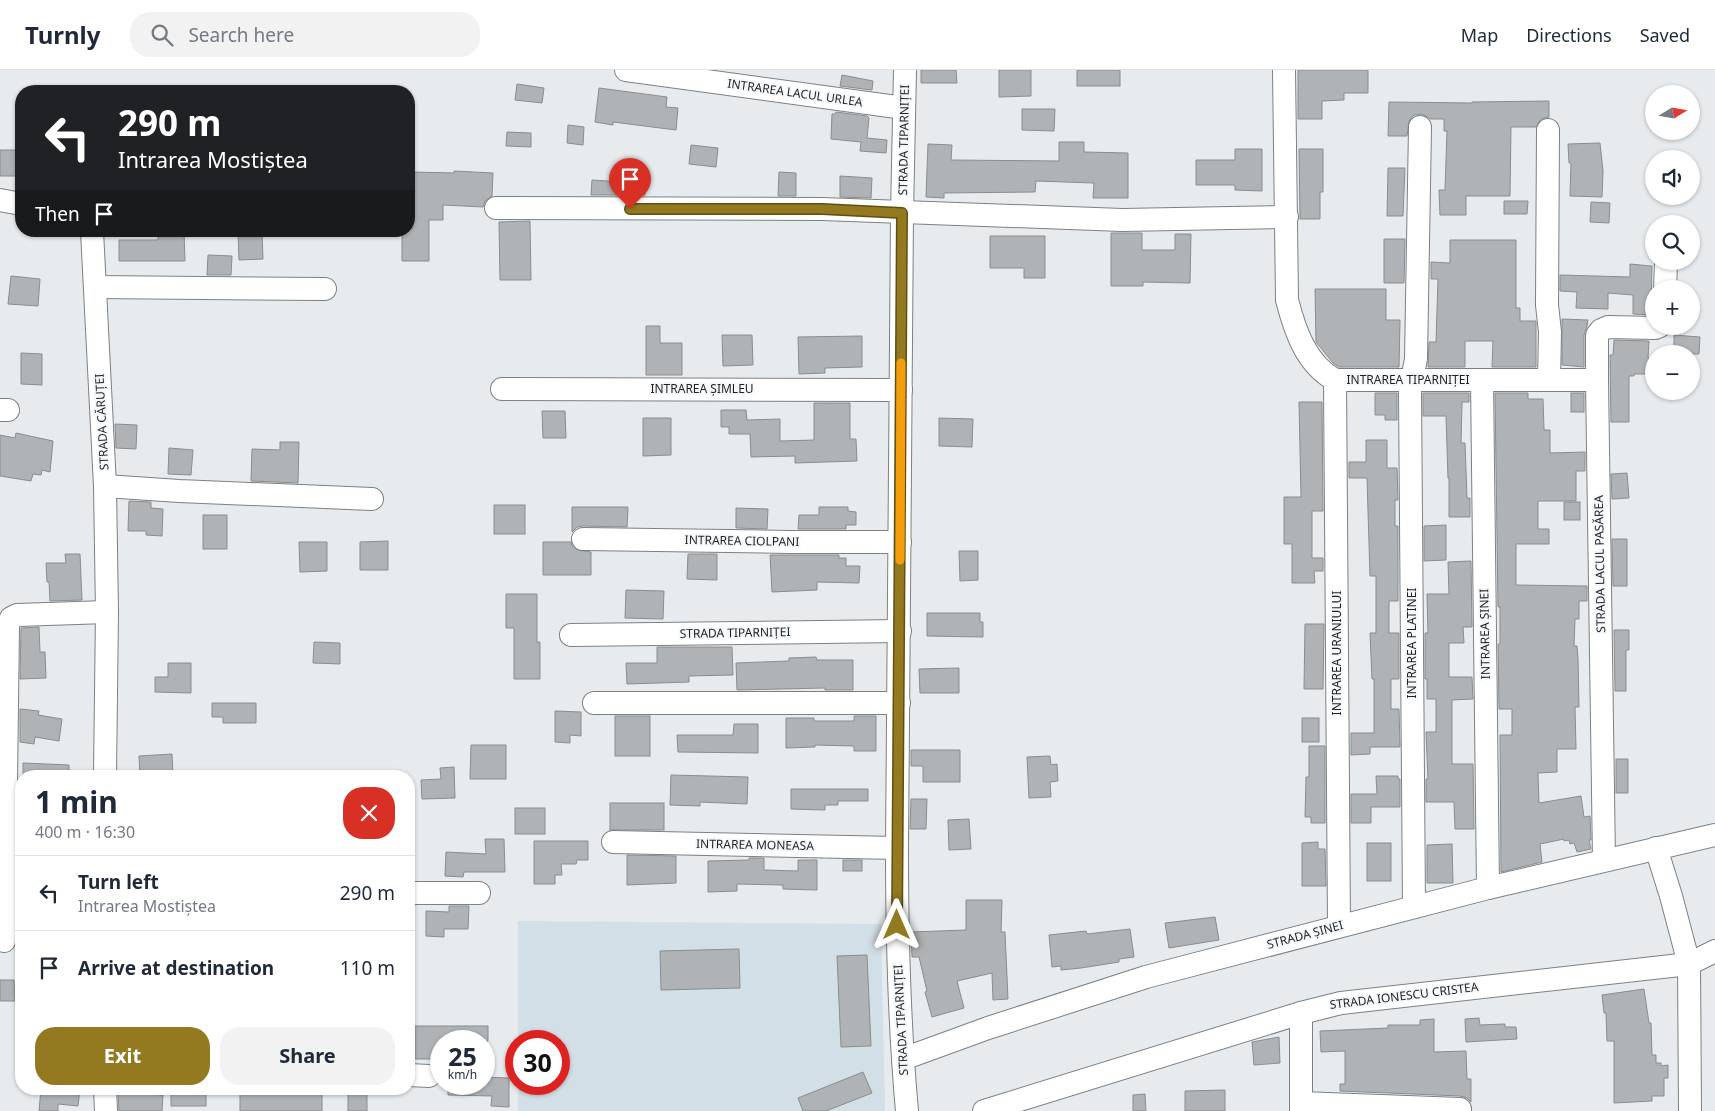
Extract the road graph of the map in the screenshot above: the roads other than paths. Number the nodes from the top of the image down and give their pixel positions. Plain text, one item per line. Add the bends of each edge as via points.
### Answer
1 (626, 70) edge
2 (905, 70) edge
3 (1284, 70) edge
4 (694, 74) edge
5 (904, 108) junction
6 (1420, 127) dead end
7 (1548, 130) dead end
8 (0, 200) edge
9 (15, 203) edge
10 (496, 208) dead end
11 (902, 213) junction
12 (1287, 217) junction
13 (92, 237) edge
14 (95, 287) junction
15 (324, 289) dead end
16 (1645, 328) edge
17 (1335, 380) junction
18 (1412, 380) junction
19 (1482, 380) junction
20 (1549, 380) junction
21 (1597, 380) junction
22 (502, 389) dead end
23 (901, 390) junction
24 (105, 486) junction
25 (372, 499) dead end
26 (583, 539) dead end
27 (900, 542) junction
28 (107, 612) junction
29 (900, 631) junction
30 (571, 636) dead end
31 (594, 703) dead end
32 (899, 703) junction
33 (105, 770) edge
34 (1715, 835) edge
35 (613, 842) dead end
36 (897, 848) junction
37 (1656, 848) junction
38 (1604, 860) junction
39 (1488, 888) junction
40 (415, 893) edge
41 (479, 893) dead end
42 (1414, 907) junction
43 (1339, 926) junction
44 (8, 941) edge
45 (1715, 951) edge
46 (1689, 964) junction
47 (1301, 1013) junction
48 (903, 1059) junction
49 (105, 1095) edge
50 (906, 1104) edge
51 (1301, 1107) edge
52 (1460, 1109) dead end
53 (106, 1111) edge
54 (984, 1111) edge
55 (1690, 1111) edge

1 - 4 street, INTRAREA LACUL URLEA
2 - 5 street, STRADA TIPARNIȚEI
3 - 12 street, INTRAREA TIPARNIȚEI
4 - 5 street, INTRAREA LACUL URLEA
5 - 11 street, STRADA TIPARNIȚEI
6 - 18 street, INTRAREA PLATINEI via 1416,359
7 - 20 street
8 - 9 street
10 - 11 street via 822,209
11 - 12 street via 1122,220
11 - 23 street, STRADA TIPARNIȚEI
12 - 17 street, INTRAREA TIPARNIȚEI via 1287,300 1293,326 1314,364
13 - 14 street, STRADA CĂRUȚEI
14 - 15 street
14 - 24 street, STRADA CĂRUȚEI
16 - 21 street, STRADA LACUL PASĂREA via 1608,327 1601,330 1598,334
17 - 18 street, INTRAREA TIPARNIȚEI
17 - 43 street, INTRAREA URANIULUI
18 - 19 street, INTRAREA TIPARNIȚEI
18 - 42 street, INTRAREA PLATINEI
19 - 20 street, INTRAREA TIPARNIȚEI
19 - 39 street, INTRAREA ȘINEI
20 - 21 street, INTRAREA TIPARNIȚEI
21 - 38 street, STRADA LACUL PASĂREA
22 - 23 street, INTRAREA ȘIMLEU
23 - 27 street, STRADA TIPARNIȚEI
24 - 25 street
24 - 28 street, STRADA CĂRUȚEI
26 - 27 street, INTRAREA CIOLPANI
27 - 29 street, STRADA TIPARNIȚEI
28 - 33 street, STRADA CĂRUȚEI
28 - 44 street via 16,615 8,625
29 - 30 street, STRADA TIPARNIȚEI
29 - 32 street, STRADA TIPARNIȚEI
31 - 32 street
32 - 36 street, STRADA TIPARNIȚEI
34 - 37 street, STRADA ȘINEI
35 - 36 street, INTRAREA MONEASA
36 - 48 street, STRADA TIPARNIȚEI via 897,944
37 - 38 street, STRADA ȘINEI
37 - 46 street
38 - 39 street, STRADA ȘINEI
39 - 42 street, STRADA ȘINEI
40 - 41 street
42 - 43 street, STRADA ȘINEI
43 - 48 street, STRADA ȘINEI via 1146,977
45 - 46 street, STRADA IONESCU CRISTEA
46 - 47 street, STRADA IONESCU CRISTEA via 1363,999
46 - 55 street
47 - 51 street
47 - 54 street, STRADA IONESCU CRISTEA
48 - 50 street, STRADA TIPARNIȚEI
49 - 53 street
51 - 52 street

